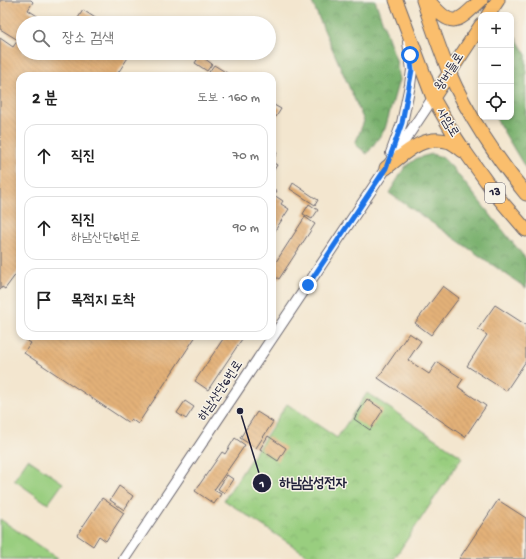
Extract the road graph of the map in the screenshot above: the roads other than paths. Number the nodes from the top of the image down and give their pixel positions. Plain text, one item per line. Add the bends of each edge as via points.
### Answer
1 (396, 0) edge
2 (422, 0) edge
3 (428, 0) edge
4 (481, 0) edge
5 (498, 0) edge
6 (490, 12) edge
7 (405, 24) junction
8 (478, 30) edge
9 (450, 73) junction
10 (433, 98) junction
11 (466, 153) junction
12 (386, 168) junction
13 (526, 194) edge
14 (526, 230) edge
15 (276, 332) edge
16 (271, 340) edge
17 (124, 559) edge

1 - 7 main road, 사암로 / 13
2 - 9 main road, 사암로 / 13
3 - 4 main road via 440,15 453,20 466,15
5 - 6 main road
7 - 10 main road, 사암로 / 13
7 - 12 street via 412,70 402,123
8 - 9 main road, 왕버들로
9 - 10 main road, 왕버들로
9 - 13 main road, 사암로 / 13 via 474,121
10 - 11 main road, 사암로 / 13
10 - 12 street, 하남산단6번로
11 - 12 main road via 450,142 428,140 417,144
11 - 14 main road, 사암로 / 13 via 496,195
12 - 15 street, 하남산단6번로
16 - 17 street, 하남산단6번로

